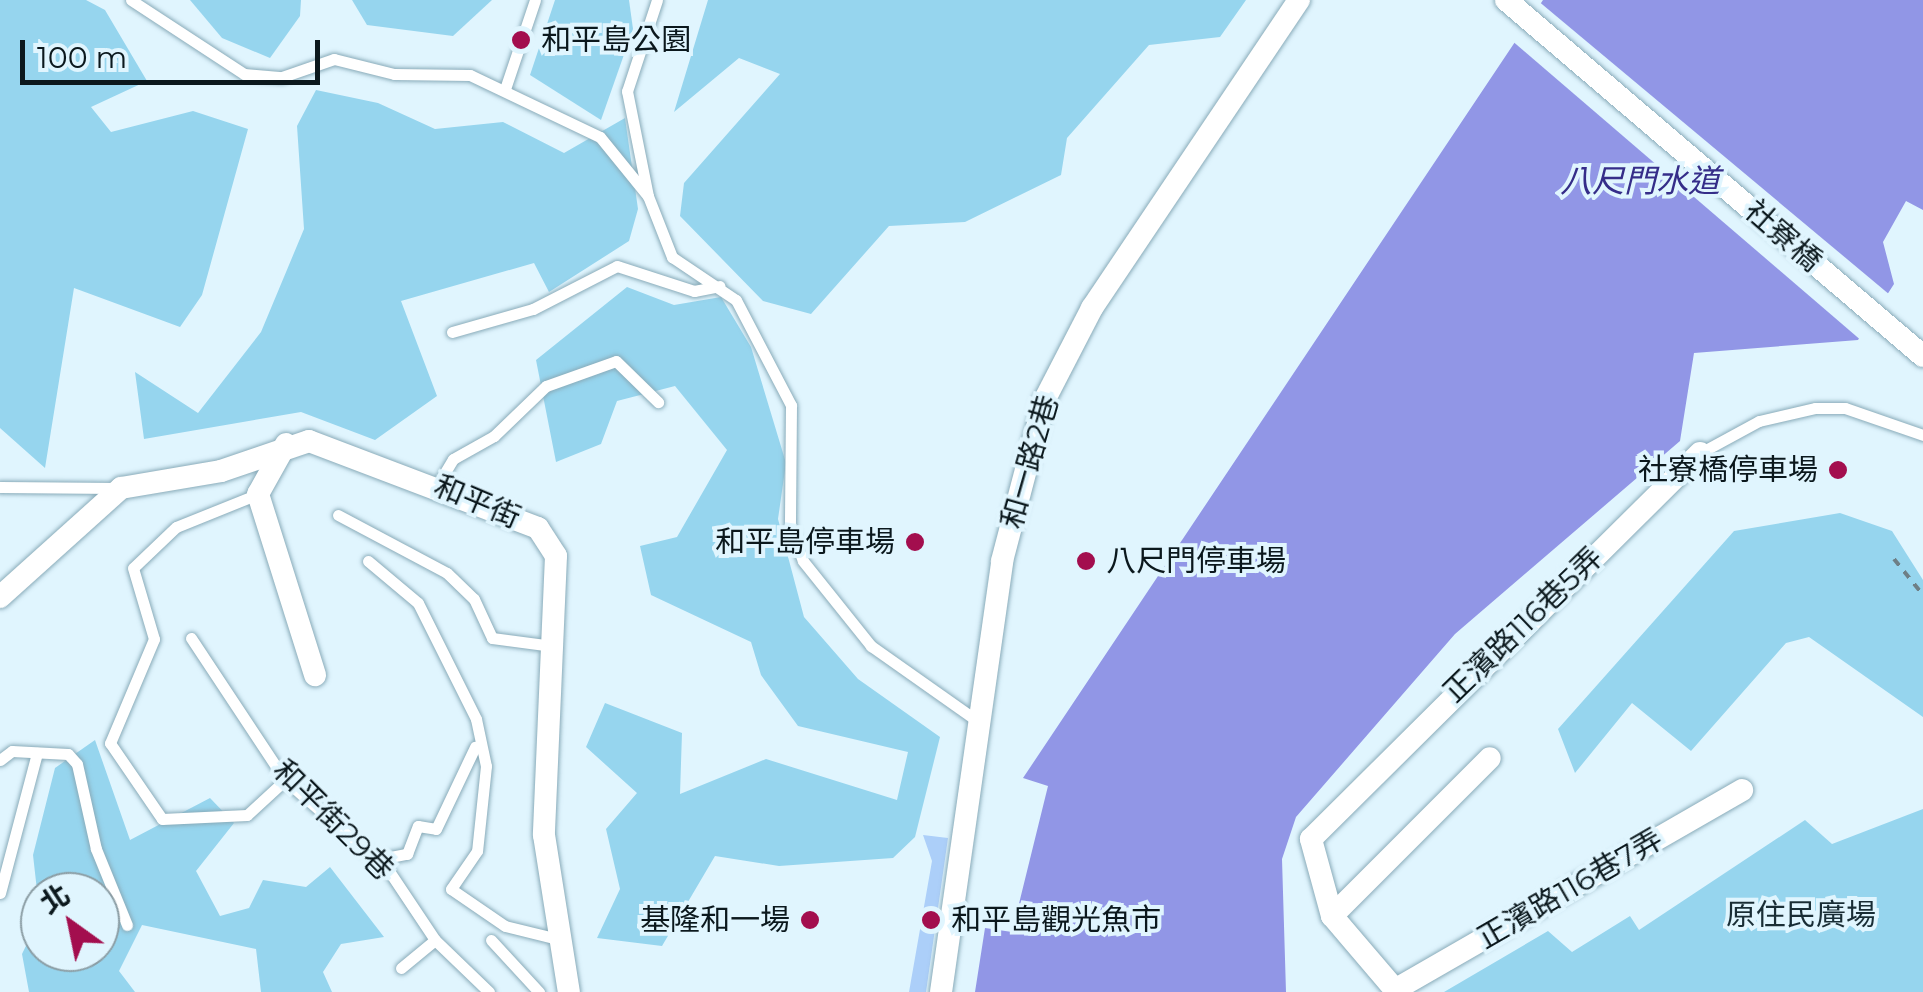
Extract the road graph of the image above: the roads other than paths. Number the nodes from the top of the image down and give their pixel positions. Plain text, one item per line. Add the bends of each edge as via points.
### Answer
1 (131, 0) edge
2 (535, 0) edge
3 (657, 0) edge
4 (1299, 0) edge
5 (1506, 0) edge
6 (505, 89) junction
7 (648, 196) junction
8 (720, 286) junction
9 (452, 332) dead end
10 (1923, 356) edge
11 (658, 402) dead end
12 (1923, 435) edge
13 (286, 444) junction
14 (1700, 452) joint
15 (438, 484) junction
16 (0, 487) edge
17 (121, 488) junction
18 (258, 494) junction
19 (338, 514) dead end
20 (368, 560) dead end
21 (1, 594) edge
22 (191, 638) dead end
23 (552, 646) junction
24 (316, 675) dead end
25 (984, 725) junction
26 (475, 747) junction
27 (37, 753) junction
28 (1490, 758) dead end
29 (0, 760) edge
30 (285, 780) junction
31 (1742, 790) dead end
32 (375, 860) junction
33 (0, 893) edge
34 (1332, 916) junction
35 (128, 925) dead end
36 (436, 940) junction
37 (491, 940) dead end
38 (562, 941) junction
39 (401, 968) dead end
40 (1392, 990) edge
41 (488, 992) edge
42 (539, 992) edge
43 (569, 992) edge
44 (941, 992) edge

1 - 6 lane via 244,74 282,77 334,59 394,74 470,75
2 - 6 lane
3 - 7 lane via 627,91
4 - 25 street, 和一路2巷 via 1092,308 1044,401 1002,561
5 - 10 street, 社寮橋
6 - 7 lane via 600,137
7 - 8 lane via 672,256
8 - 9 lane via 694,291 616,266 533,309
8 - 25 lane via 791,404 790,528 803,561 872,646
11 - 15 lane via 616,361 546,386 494,436 453,459
12 - 14 lane, 正濱路116巷5弄 via 1845,408 1814,408 1759,422
13 - 15 street, 和平街 via 309,440
13 - 17 street, 和平街 via 221,471
13 - 18 street
14 - 34 street, 正濱路116巷5弄 via 1320,824 1311,839
15 - 23 street, 和平街 via 538,528 556,556
16 - 17 lane
17 - 21 street
18 - 24 street
18 - 30 lane via 176,527 133,568 154,639 110,743 162,819 247,815
19 - 23 lane via 447,573 474,599 492,638
20 - 26 lane via 418,603 442,641 476,719
22 - 30 lane, 和平街29巷
23 - 38 street, 和平街 via 544,835
25 - 44 street, 和一路2巷
26 - 32 lane via 436,830 418,826 407,854
26 - 38 lane via 486,766 477,851 451,889 505,926
27 - 29 lane
27 - 33 lane
27 - 35 lane via 68,754 76,764 96,849
28 - 34 street
30 - 32 lane, 和平街29巷
31 - 40 street, 正濱路116巷7弄
32 - 36 lane, 和平街29巷
34 - 40 street, 正濱路116巷5弄
36 - 39 lane
36 - 41 lane, 和平街29巷
37 - 42 lane
38 - 43 street, 和平街

